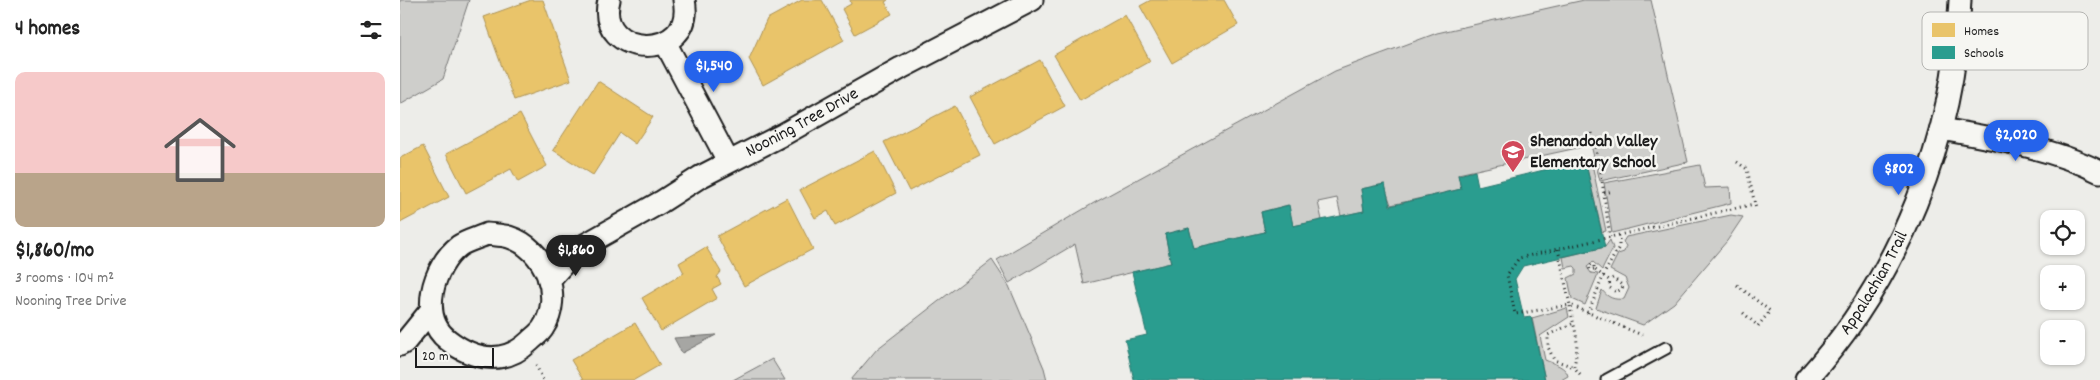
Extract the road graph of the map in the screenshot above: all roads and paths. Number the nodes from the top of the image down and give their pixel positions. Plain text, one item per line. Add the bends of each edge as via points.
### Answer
1 (609, 0) edge
2 (684, 0) edge
3 (1032, 0) edge
4 (665, 42) junction
5 (1953, 70) edge
6 (1941, 129) junction
7 (1592, 133) dead end
8 (728, 161) junction
9 (1737, 162) dead end
10 (2100, 172) edge
11 (1613, 191) dead end
12 (1604, 193) junction
13 (1754, 204) junction
14 (1756, 210) dead end
15 (1618, 235) junction
16 (1610, 237) junction
17 (1558, 249) junction
18 (576, 250) junction
19 (537, 255) junction
20 (1594, 269) dead end
21 (1604, 275) junction
22 (548, 280) junction
23 (1609, 280) junction
24 (1737, 285) dead end
25 (1570, 305) junction
26 (431, 310) junction
27 (1741, 312) dead end
28 (1588, 313) junction
29 (1572, 324) junction
30 (1642, 336) dead end
31 (448, 340) junction
32 (403, 343) edge
33 (1666, 348) dead end
34 (532, 359) dead end
35 (1574, 367) junction
36 (1580, 374) dead end
37 (544, 380) edge
38 (1607, 380) edge
39 (1806, 380) edge

1 - 4 street via 609,20 624,40 636,46
2 - 4 street via 683,22 676,34
3 - 8 street, Nooning Tree Drive
4 - 8 street
5 - 6 street, Appalachian Trail
6 - 10 street via 2008,141
6 - 39 street, Appalachian Trail via 1905,230 1880,277 1853,321
7 - 12 path
8 - 18 street, Nooning Tree Drive
9 - 13 path via 1746,169
11 - 12 path
12 - 16 path
13 - 14 path
13 - 15 path
15 - 16 path
15 - 21 path via 1619,247
16 - 17 path
17 - 25 path
17 - 25 path via 1519,258 1507,275 1515,314
18 - 19 street
18 - 22 street
19 - 22 street via 545,266
19 - 26 street via 508,236 487,234 459,246 440,267
20 - 21 path
21 - 23 path
21 - 28 path
22 - 31 street via 552,293 549,314 543,328 520,350 487,358 462,351
23 - 23 path via 1613,278 1619,282 1622,289 1616,292 1610,288
24 - 27 path via 1770,311 1758,326
25 - 28 path
25 - 29 path
26 - 31 street via 435,323
26 - 32 street
28 - 30 path
29 - 35 path via 1577,350
29 - 35 path via 1548,335 1548,348 1554,360
31 - 32 street
33 - 38 lane
34 - 37 path
35 - 36 path

